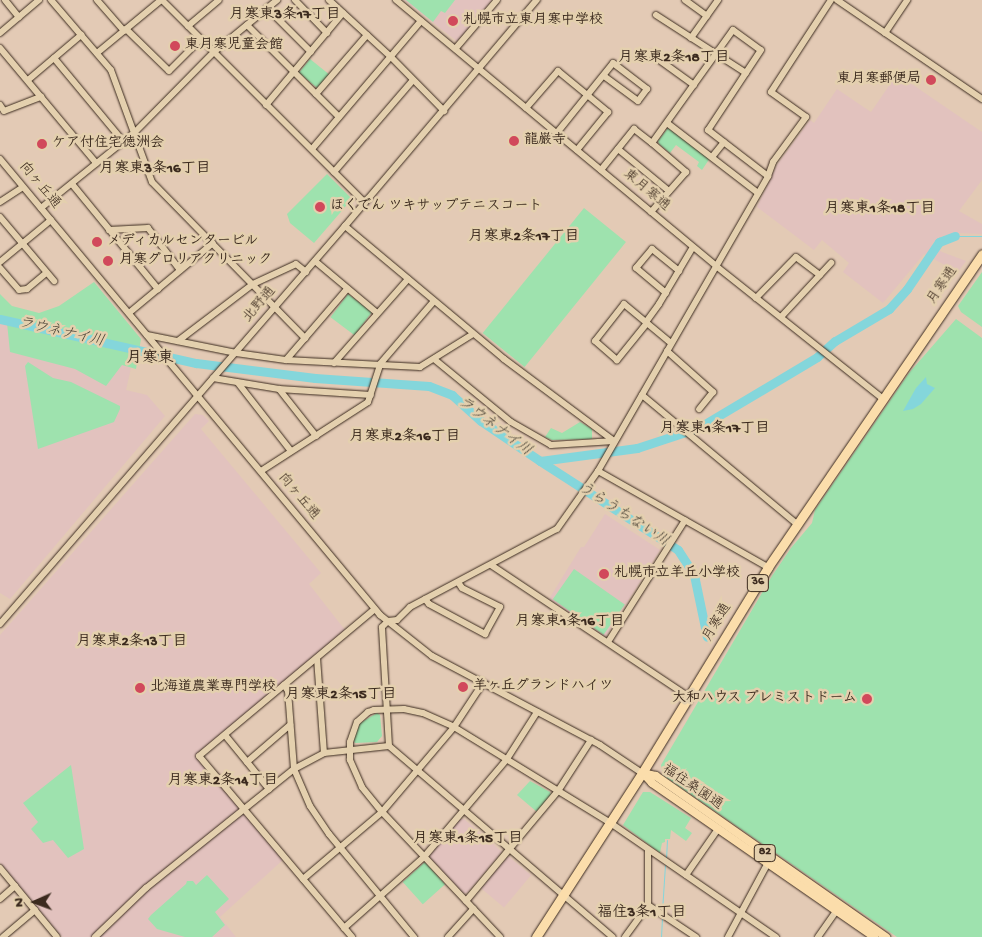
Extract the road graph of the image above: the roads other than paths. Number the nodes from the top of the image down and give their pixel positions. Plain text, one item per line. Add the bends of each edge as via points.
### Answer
1 (6, 0) edge
2 (39, 0) edge
3 (51, 0) edge
4 (161, 0) edge
5 (219, 0) edge
6 (277, 0) edge
7 (295, 0) edge
8 (329, 0) edge
9 (396, 0) edge
10 (497, 0) edge
11 (537, 0) edge
12 (685, 0) edge
13 (718, 0) edge
14 (831, 0) edge
15 (836, 0) edge
16 (850, 0) edge
17 (907, 0) edge
18 (99, 1) edge
19 (846, 7) junction
20 (267, 8) junction
21 (343, 13) junction
22 (656, 14) dead end
23 (707, 16) junction
24 (19, 17) junction
25 (421, 21) junction
26 (247, 25) junction
27 (188, 26) junction
28 (125, 30) junction
29 (0, 32) edge
30 (327, 33) junction
31 (885, 33) junction
32 (81, 35) junction
33 (366, 35) junction
34 (691, 38) junction
35 (201, 39) junction
36 (0, 48) edge
37 (456, 48) junction
38 (214, 52) junction
39 (311, 52) junction
40 (97, 53) junction
41 (651, 54) dead end
42 (716, 54) junction
43 (391, 57) junction
44 (54, 58) junction
45 (479, 69) junction
46 (294, 72) junction
47 (746, 73) junction
48 (604, 76) junction
49 (28, 80) junction
50 (414, 80) junction
51 (694, 85) junction
52 (316, 94) junction
53 (588, 96) junction
54 (41, 97) junction
55 (982, 99) edge
56 (0, 105) edge
57 (266, 105) junction
58 (526, 108) junction
59 (444, 111) junction
60 (339, 117) junction
61 (667, 122) junction
62 (134, 133) junction
63 (556, 134) junction
64 (123, 141) junction
65 (724, 142) junction
66 (652, 143) junction
67 (312, 149) junction
68 (618, 149) junction
69 (577, 150) junction
70 (712, 157) junction
71 (0, 158) edge
72 (96, 163) junction
73 (601, 170) junction
74 (334, 172) junction
75 (768, 176) junction
76 (72, 184) junction
77 (23, 186) junction
78 (670, 190) junction
79 (758, 192) junction
80 (0, 202) edge
81 (365, 203) junction
82 (42, 208) junction
83 (651, 212) junction
84 (0, 217) edge
85 (51, 220) junction
86 (345, 226) junction
87 (110, 230) junction
88 (22, 243) junction
89 (213, 243) junction
90 (693, 246) junction
91 (982, 254) edge
92 (315, 261) junction
93 (0, 262) edge
94 (831, 263) dead end
95 (716, 266) junction
96 (0, 268) edge
97 (180, 270) junction
98 (679, 271) junction
99 (306, 272) junction
100 (46, 273) junction
101 (820, 275) junction
102 (408, 278) junction
103 (54, 281) dead end
104 (253, 284) junction
105 (158, 289) junction
106 (347, 289) junction
107 (666, 293) junction
108 (756, 298) junction
109 (434, 301) junction
110 (275, 307) junction
111 (129, 313) junction
112 (377, 313) junction
113 (781, 317) junction
114 (646, 323) junction
115 (472, 334) junction
116 (147, 335) junction
117 (305, 338) junction
118 (178, 341) junction
119 (672, 343) junction
120 (667, 351) junction
121 (235, 354) junction
122 (434, 359) junction
123 (286, 360) junction
124 (334, 363) junction
125 (378, 370) junction
126 (215, 377) junction
127 (238, 383) junction
128 (279, 389) junction
129 (642, 395) junction
130 (371, 396) junction
131 (197, 397) junction
132 (883, 399) junction
133 (699, 409) dead end
134 (316, 436) junction
135 (614, 441) junction
136 (291, 451) junction
137 (261, 471) junction
138 (598, 471) junction
139 (685, 520) junction
140 (797, 524) junction
141 (490, 566) junction
142 (768, 567) junction
143 (458, 582) junction
144 (424, 599) junction
145 (375, 609) junction
146 (388, 621) junction
147 (0, 624) edge
148 (608, 642) junction
149 (317, 658) junction
150 (483, 683) junction
151 (284, 686) junction
152 (689, 697) junction
153 (386, 709) junction
154 (537, 712) junction
155 (290, 725) junction
156 (454, 727) junction
157 (225, 735) junction
158 (591, 740) junction
159 (389, 746) junction
160 (349, 750) junction
161 (324, 753) junction
162 (506, 758) junction
163 (247, 762) junction
164 (294, 769) junction
165 (418, 771) junction
166 (642, 773) junction
167 (269, 789) junction
168 (558, 791) junction
169 (245, 810) junction
170 (463, 810) junction
171 (382, 812) junction
172 (610, 822) junction
173 (718, 829) junction
174 (340, 847) junction
175 (509, 850) junction
176 (648, 850) junction
177 (424, 857) junction
178 (770, 861) junction
179 (0, 868) edge
180 (686, 875) junction
181 (303, 879) junction
182 (15, 886) junction
183 (564, 896) junction
184 (381, 898) junction
185 (0, 899) edge
186 (466, 901) junction
187 (648, 906) junction
188 (838, 908) junction
189 (473, 909) junction
190 (35, 910) junction
191 (741, 913) junction
192 (344, 928) junction
193 (54, 936) edge
194 (731, 936) edge
195 (3, 937) edge
196 (95, 937) edge
197 (352, 937) edge
198 (414, 937) edge
199 (448, 937) edge
200 (500, 937) edge
201 (536, 937) edge
202 (613, 937) edge
203 (625, 937) edge
204 (696, 937) edge
205 (776, 937) edge
206 (818, 937) edge
207 (874, 937) edge
208 (886, 937) edge

1 - 24 street
2 - 24 street
3 - 32 street
4 - 27 street
4 - 28 street
5 - 27 street
6 - 20 street
7 - 30 street
8 - 21 street
9 - 25 street, 東月寒通
10 - 37 street
11 - 45 street, 北野通
12 - 23 street
13 - 23 street
14 - 75 street via 771,92 806,117 773,162
15 - 19 street
16 - 19 street
17 - 31 street
18 - 28 street
19 - 31 street
20 - 26 street
20 - 39 street
21 - 30 street
21 - 33 street
22 - 34 street
23 - 34 street
24 - 29 street
25 - 37 street, 東月寒通
25 - 43 street
26 - 38 street
26 - 46 street
27 - 35 street
28 - 35 street via 169,71
28 - 40 street
30 - 39 street
31 - 55 street
32 - 40 street
32 - 44 street
33 - 43 street
33 - 52 street
34 - 42 street
35 - 38 street
36 - 49 street
37 - 45 street, 東月寒通
38 - 57 street
38 - 62 street
39 - 46 street
40 - 62 street via 111,70
41 - 51 street
42 - 47 street
42 - 47 street via 733,30 761,50
42 - 51 street
43 - 50 street
43 - 60 street
44 - 49 street
44 - 64 street
45 - 58 street, 東月寒通
45 - 59 street, 北野通
46 - 52 street
46 - 57 street
47 - 65 street via 708,130
48 - 48 street via 638,101 647,89 613,63
48 - 53 street
49 - 54 street
50 - 59 street
50 - 74 street
51 - 61 street
52 - 60 street
53 - 58 street via 558,70
53 - 63 street
53 - 69 street via 608,112
54 - 56 street via 4,111
54 - 72 street
57 - 67 street
58 - 63 street, 東月寒通
59 - 81 street, 北野通
60 - 67 street
61 - 66 street
61 - 70 street
62 - 64 street
62 - 89 street via 152,182
63 - 69 street, 東月寒通
64 - 72 street
65 - 70 street
65 - 75 street
66 - 68 street via 634,129
66 - 78 street via 686,172
67 - 74 street
68 - 73 street
68 - 78 street
69 - 73 street, 東月寒通
70 - 79 street
71 - 77 street, 向ヶ丘通
72 - 76 street
73 - 83 street, 東月寒通
74 - 81 street
75 - 79 street
76 - 82 street
76 - 87 street
77 - 80 street
77 - 82 street, 向ヶ丘通
78 - 83 street
79 - 95 street
81 - 86 street, 北野通
82 - 85 street, 向ヶ丘通
83 - 90 street, 東月寒通
84 - 88 street
85 - 88 street
85 - 111 street, 向ヶ丘通
86 - 92 street, 北野通
86 - 102 street
87 - 97 street via 148,228
87 - 105 street
88 - 93 street
88 - 100 street
89 - 97 street
89 - 104 street
90 - 95 street, 東月寒通
90 - 98 street
91 - 132 highway, 月寒通 / 36
92 - 99 street, 北野通
92 - 106 street
94 - 101 street
95 - 108 street, 東月寒通
95 - 119 street
96 - 100 street via 19,290 27,288
97 - 105 street
98 - 107 street
98 - 107 street via 652,249 636,268
99 - 104 street via 296,264
99 - 110 street, 北野通
100 - 103 street
101 - 108 street via 796,257
101 - 113 street
102 - 109 street
102 - 112 street
104 - 110 street
104 - 118 street
105 - 111 street
106 - 112 street
106 - 117 street
107 - 114 street
108 - 113 street, 東月寒通
109 - 115 street
109 - 125 street
110 - 117 street
110 - 121 street, 北野通
111 - 116 street, 向ヶ丘通
112 - 124 street
113 - 132 street, 東月寒通
114 - 114 street via 617,360 595,341 624,304
114 - 119 street
115 - 122 street
115 - 135 street
116 - 118 street
116 - 131 street, 向ヶ丘通
117 - 123 street
118 - 121 street
119 - 120 street
120 - 129 street
120 - 133 street via 713,392
121 - 123 street
121 - 126 street, 北野通
122 - 125 street via 420,367
122 - 135 street via 511,422 551,445
123 - 124 street
124 - 125 street
125 - 130 street
126 - 127 street
126 - 131 street, 北野通
127 - 128 street
127 - 136 street
128 - 130 street
128 - 134 street
129 - 135 street
129 - 140 street
130 - 134 street via 368,402
131 - 137 street, 向ヶ丘通
131 - 147 street, 北野通
132 - 140 highway, 月寒通 / 36
134 - 136 street
135 - 138 street
136 - 137 street
137 - 145 street, 向ヶ丘通
138 - 139 street
138 - 141 street via 553,533
139 - 142 street
139 - 148 street
140 - 142 highway, 月寒通 / 36
141 - 143 street
141 - 148 street
142 - 152 highway, 月寒通 / 36
143 - 144 street
143 - 144 street via 462,588 500,607 486,634
144 - 146 street via 397,620
145 - 146 street, 向ヶ丘通
145 - 149 street
146 - 150 street, 向ヶ丘通 via 420,649
146 - 153 street via 381,631
148 - 152 street
149 - 151 street
149 - 161 street
150 - 154 street, 向ヶ丘通
150 - 156 street
151 - 155 street via 288,691
151 - 157 street
152 - 166 highway, 月寒通 / 36
153 - 156 street via 423,713
153 - 159 street
153 - 160 street via 368,712 357,722
154 - 158 street, 向ヶ丘通
154 - 162 street
155 - 163 street
155 - 164 street
156 - 162 street
156 - 165 street
157 - 163 street
157 - 169 street via 199,756
158 - 166 street, 向ヶ丘通
158 - 168 street
159 - 160 street
159 - 165 street
160 - 161 street
160 - 171 street via 362,787
161 - 164 street
162 - 168 street
162 - 170 street
163 - 167 street
164 - 167 street
164 - 174 street via 310,806
165 - 170 street
165 - 171 street
166 - 172 highway, 月寒通 / 36
166 - 173 main road, 福住桑園通 / 82
166 - 178 main road, 福住桑園通 / 82 via 656,776
167 - 169 street
168 - 172 street
168 - 175 street
169 - 181 street
169 - 196 street via 146,888
170 - 175 street
170 - 177 street
171 - 174 street
171 - 177 street
172 - 176 street
172 - 183 highway, 月寒通 / 36
173 - 178 main road, 福住桑園通 / 82
173 - 180 street
174 - 181 street
174 - 184 street
175 - 183 street
175 - 186 street
176 - 180 street
176 - 187 street
177 - 184 street
177 - 186 street
178 - 188 main road, 福住桑園通 / 82
178 - 191 street
179 - 182 street
180 - 191 street
181 - 192 street
182 - 185 street
182 - 190 street
183 - 201 highway, 月寒通 / 36
183 - 202 street
184 - 192 street
184 - 198 street
186 - 189 street
187 - 203 street
187 - 204 street
188 - 206 street
188 - 207 main road, 福住桑園通 / 82
188 - 208 main road, 福住桑園通 / 82
189 - 199 street
189 - 200 street
190 - 193 street
190 - 195 street
191 - 194 street
191 - 205 street
192 - 197 street

